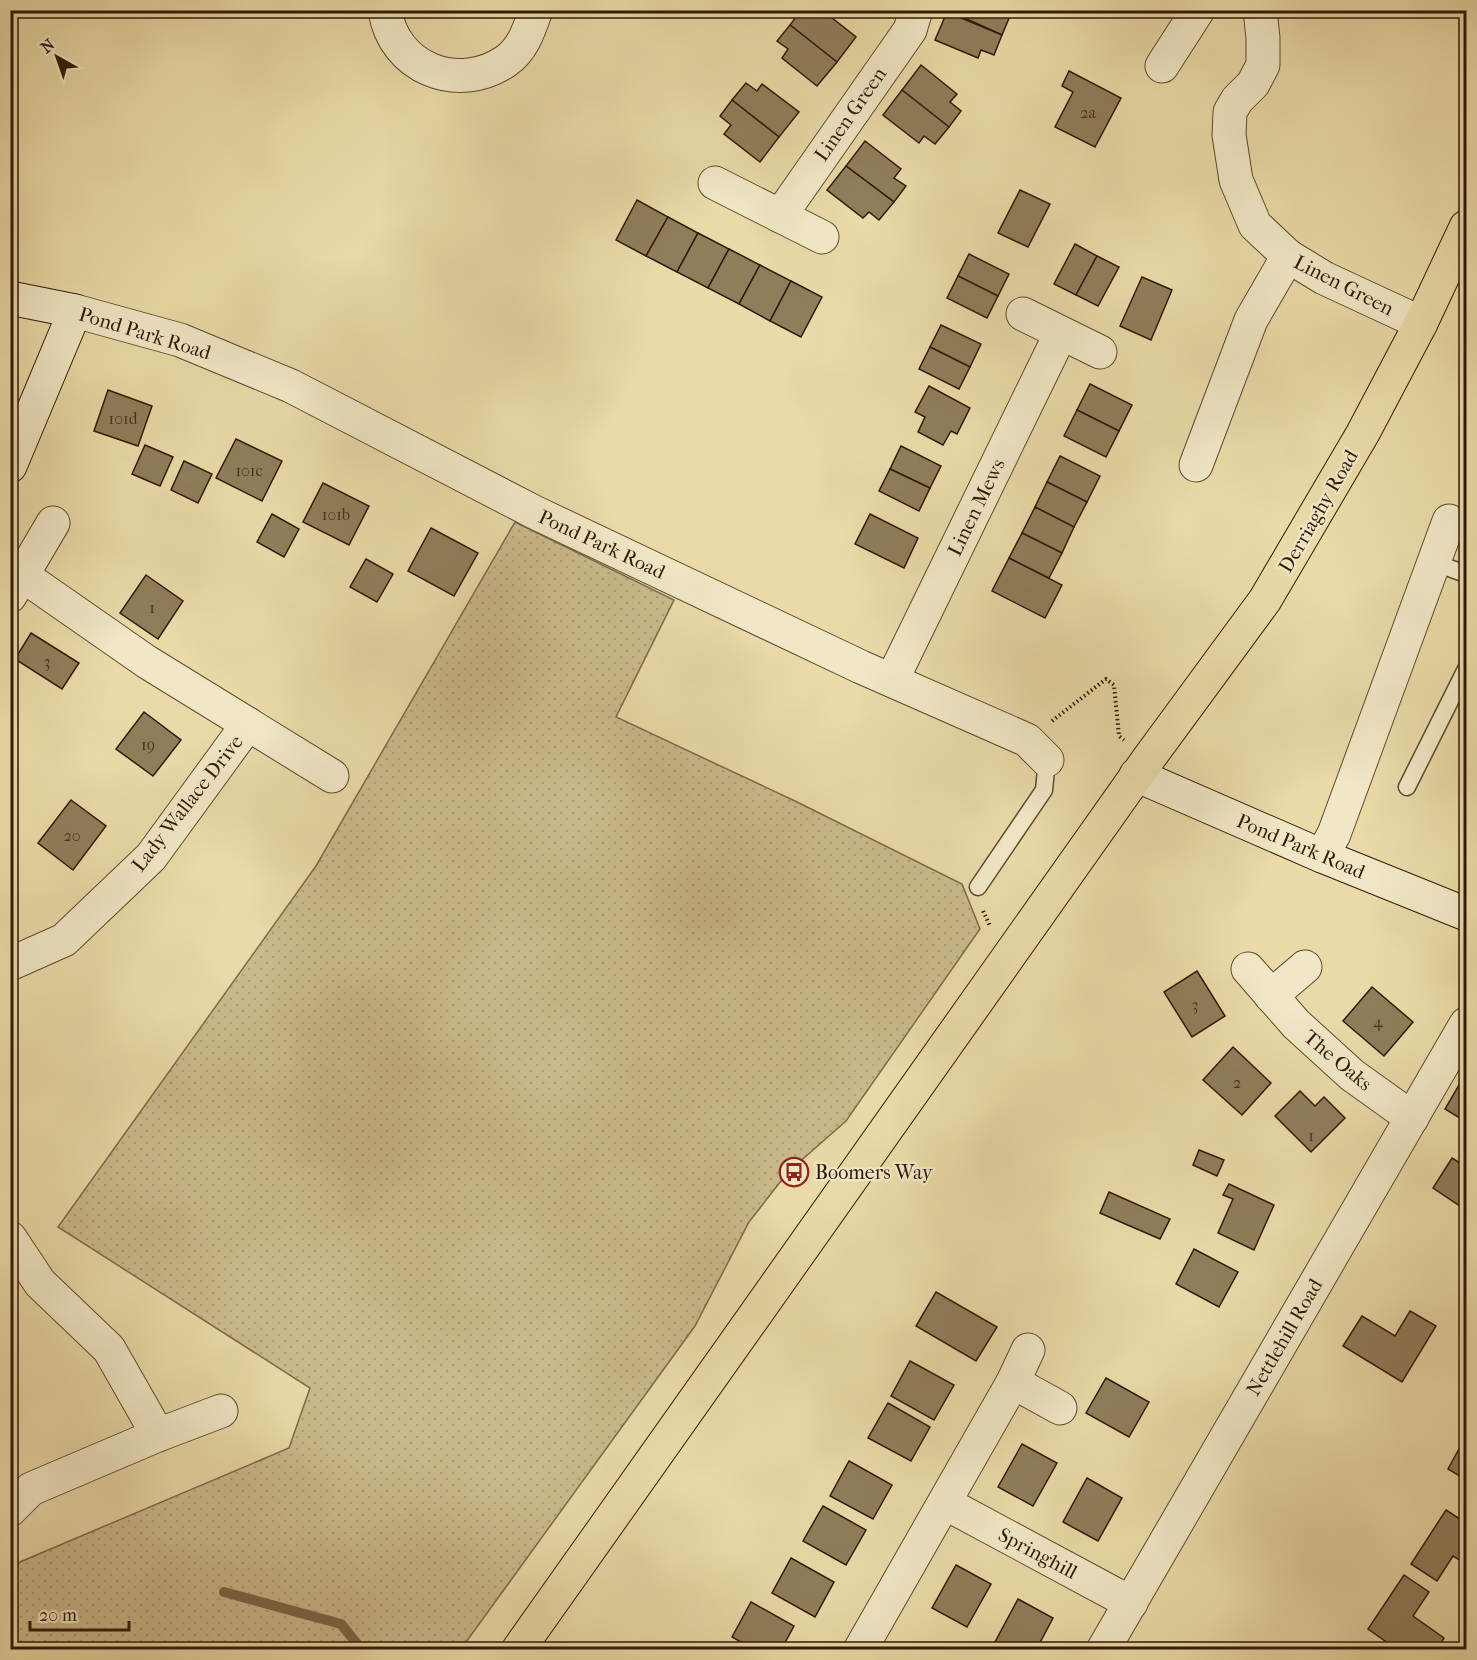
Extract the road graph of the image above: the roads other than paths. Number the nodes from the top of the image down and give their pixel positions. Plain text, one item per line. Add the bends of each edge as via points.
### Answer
1 (385, 10) edge
2 (536, 10) edge
3 (916, 10) edge
4 (1198, 10) edge
5 (1260, 10) edge
6 (1162, 66) dead end
7 (714, 183) dead end
8 (780, 216) junction
9 (1467, 227) edge
10 (822, 237) dead end
11 (1288, 256) junction
12 (10, 298) edge
13 (75, 311) junction
14 (1023, 314) dead end
15 (1422, 323) junction
16 (1061, 333) junction
17 (1100, 352) dead end
18 (1196, 465) dead end
19 (10, 466) edge
20 (1449, 521) dead end
21 (53, 523) dead end
22 (1435, 563) junction
23 (1467, 574) edge
24 (16, 585) edge
25 (1467, 669) edge
26 (892, 680) junction
27 (248, 724) junction
28 (1037, 750) joint
29 (1142, 767) junction
30 (332, 777) dead end
31 (1407, 787) dead end
32 (1322, 856) junction
33 (978, 887) dead end
34 (1467, 914) edge
35 (10, 964) edge
36 (1305, 967) dead end
37 (1248, 969) dead end
38 (1270, 996) junction
39 (1467, 1024) edge
40 (1412, 1118) junction
41 (10, 1238) edge
42 (1029, 1350) dead end
43 (1013, 1382) junction
44 (1060, 1408) dead end
45 (221, 1412) dead end
46 (158, 1436) junction
47 (945, 1503) junction
48 (10, 1510) edge
49 (1131, 1603) junction
50 (518, 1650) edge
51 (860, 1650) edge
52 (1103, 1650) edge

1 - 2 street via 387,27 403,53 428,69 453,76 477,75 506,61 526,40
3 - 8 street, Linen Green via 910,30
4 - 6 street
5 - 11 street, Linen Green via 1263,65 1230,112 1229,135 1236,180 1255,225
7 - 8 street
8 - 10 street
9 - 15 main road, Derriaghy Road
11 - 15 street, Linen Green via 1324,278
11 - 18 street via 1251,320
12 - 13 street, Pond Park Road
13 - 19 street
13 - 26 street, Pond Park Road via 180,340 291,386 534,512
14 - 16 street
15 - 29 main road, Derriaghy Road via 1265,600
16 - 17 street
16 - 26 street, Linen Mews
20 - 22 street
21 - 24 street
22 - 23 lane
22 - 32 street via 1334,834
24 - 27 street, Lady Wallace Drive
25 - 31 lane
26 - 28 street, Pond Park Road
27 - 30 street, Lady Wallace Drive
27 - 35 street, Lady Wallace Drive via 151,857 64,940
28 - 33 lane via 1044,790
29 - 32 street, Pond Park Road
29 - 50 main road
32 - 34 street, Pond Park Road
36 - 38 street
37 - 38 street, The Oaks
38 - 40 street, The Oaks via 1352,1075
39 - 40 street, Nettlehill Road
40 - 49 street, Nettlehill Road
41 - 46 street via 40,1283 109,1349
42 - 43 street
43 - 44 street
43 - 47 street
45 - 46 street
46 - 48 street via 31,1489
47 - 49 street, Springhill
47 - 51 street
49 - 52 street, Nettlehill Road

